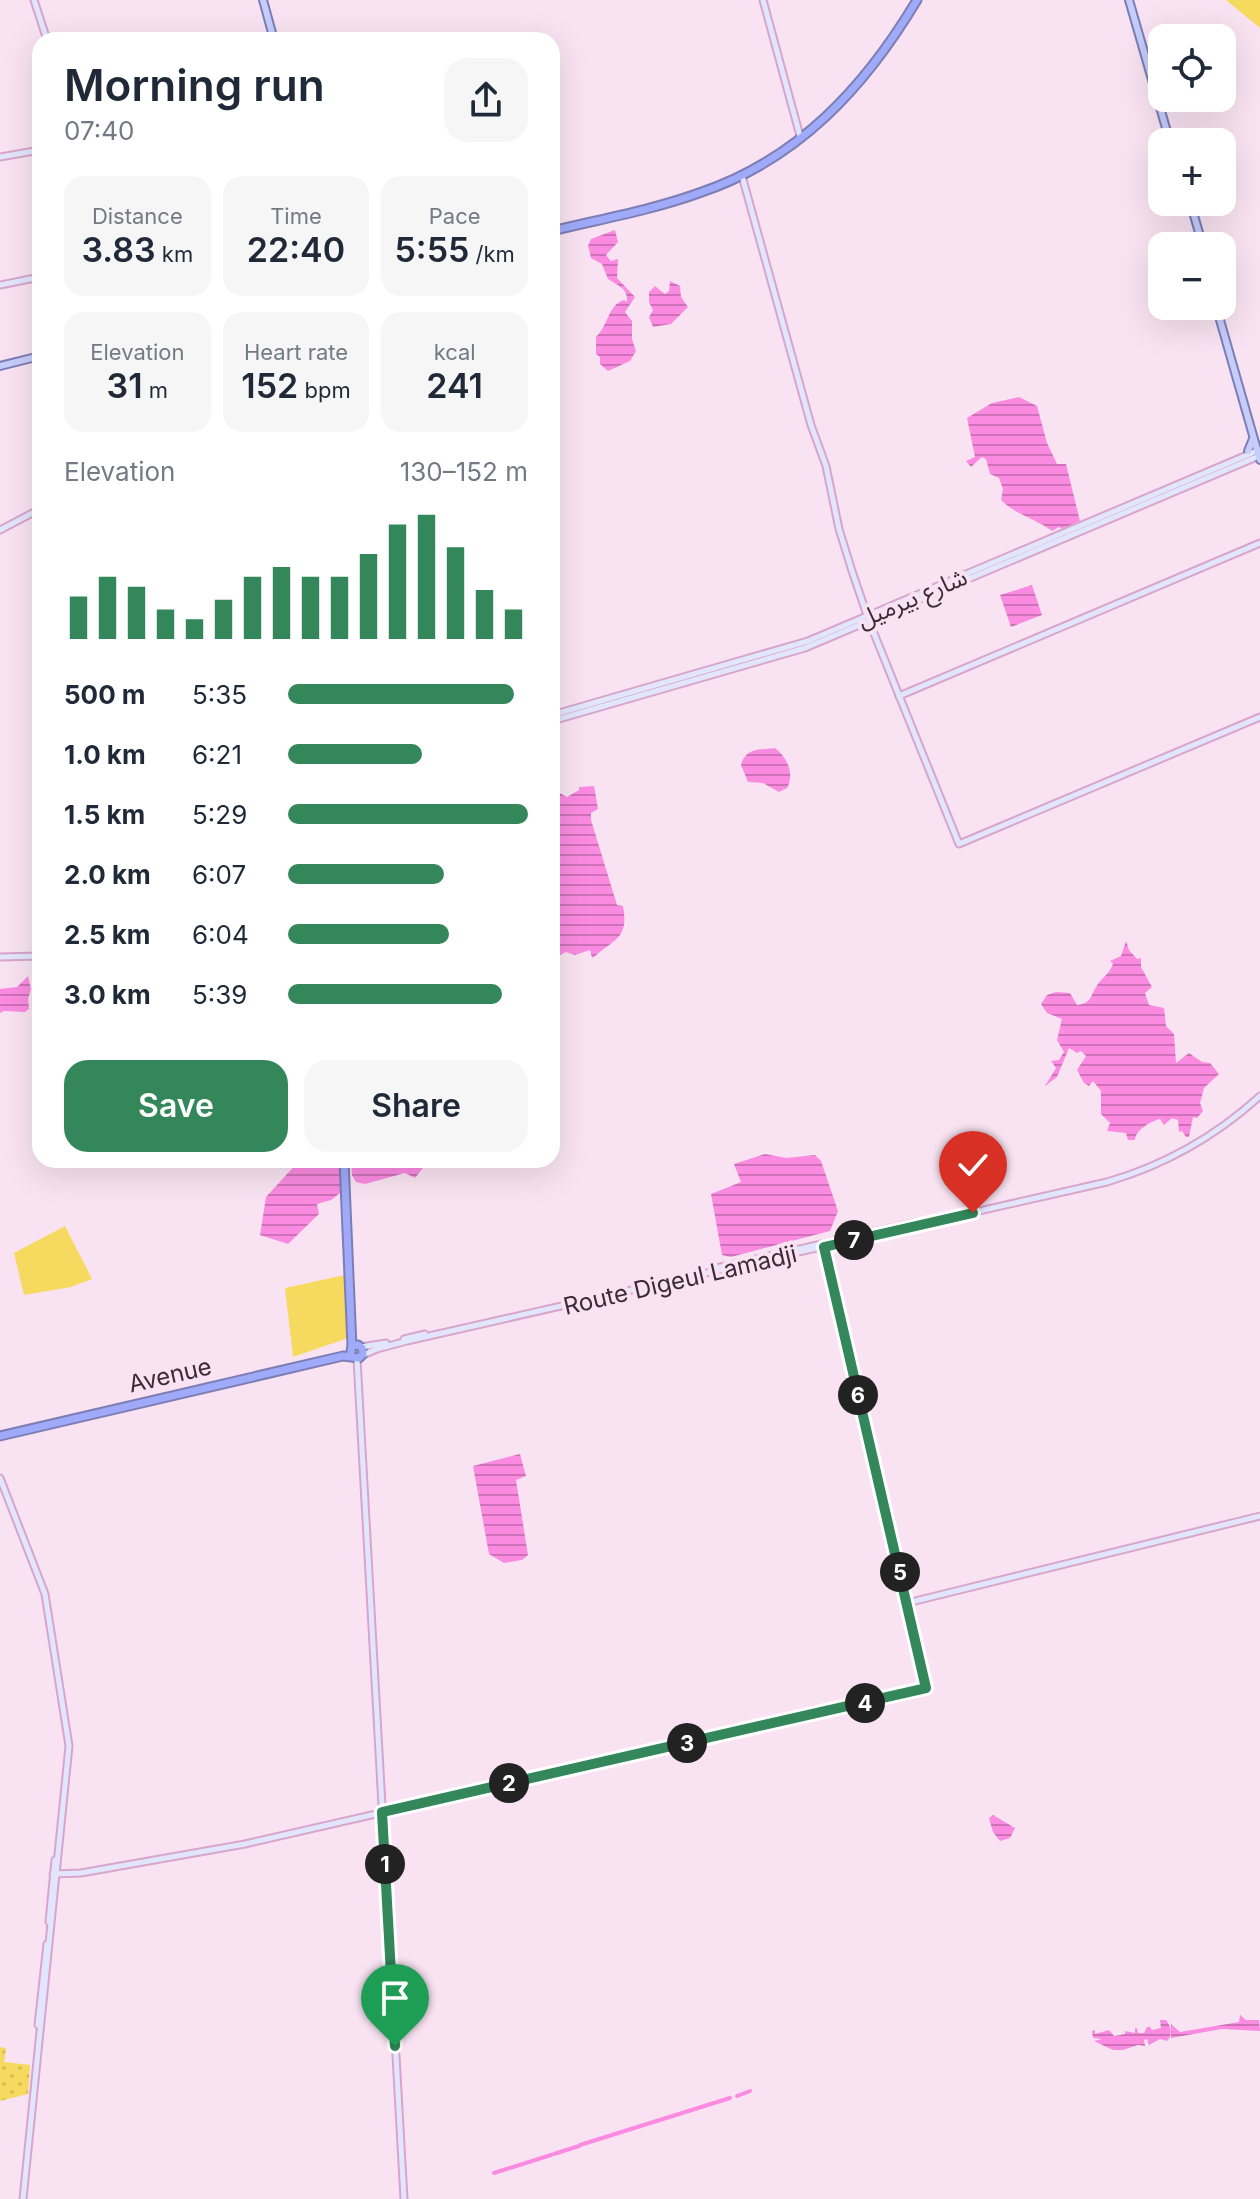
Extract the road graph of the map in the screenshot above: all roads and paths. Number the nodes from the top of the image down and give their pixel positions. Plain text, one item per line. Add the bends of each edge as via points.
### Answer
1 (35, 0) edge
2 (261, 0) edge
3 (764, 0) edge
4 (915, 0) edge
5 (1131, 0) edge
6 (45, 32) edge
7 (270, 32) edge
8 (1168, 128) edge
9 (801, 135) junction
10 (32, 151) edge
11 (0, 157) edge
12 (742, 176) junction
13 (560, 227) edge
14 (560, 227) edge
15 (32, 279) edge
16 (0, 285) edge
17 (1222, 320) edge
18 (1222, 320) edge
19 (32, 359) edge
20 (0, 367) edge
21 (1256, 453) edge
22 (32, 513) edge
23 (0, 530) edge
24 (1260, 543) edge
25 (868, 619) junction
26 (899, 696) junction
27 (560, 716) edge
28 (1260, 717) edge
29 (32, 956) edge
30 (0, 957) edge
31 (1260, 1094) edge
32 (346, 1168) edge
33 (824, 1247) junction
34 (356, 1351) junction
35 (0, 1433) edge
36 (0, 1478) edge
37 (0, 1485) edge
38 (1260, 1516) edge
39 (907, 1603) junction
40 (56, 1672) junction
41 (382, 1812) junction
42 (55, 1874) junction
43 (22, 2199) edge
44 (404, 2199) edge

1 - 6 street
2 - 7 main road
3 - 9 street
4 - 9 highway via 865,74
4 - 12 highway via 881,57 838,107 798,143
5 - 8 main road
9 - 13 highway via 750,167 704,187
10 - 11 street
12 - 14 highway via 696,195
12 - 25 street
15 - 16 street
17 - 21 main road
18 - 21 main road
19 - 20 main road
21 - 25 street, شارع بيرميل
21 - 25 street, شارع بيرميل
22 - 23 street
24 - 26 street
25 - 26 street
25 - 27 street, شارع بيرميل
26 - 28 street via 959,844
29 - 30 street
31 - 33 street, Route Digeul Lamadji via 1201,1142 1131,1174
31 - 34 street via 1199,1139 1106,1179
32 - 34 highway
33 - 34 street, Route Digeul Lamadji
33 - 39 street
34 - 35 highway
34 - 41 street
36 - 40 street via 45,1594
37 - 40 street via 38,1582
38 - 39 street
39 - 41 street via 926,1688
40 - 42 street via 66,1746
41 - 42 street via 218,1849
41 - 44 street
42 - 43 street

